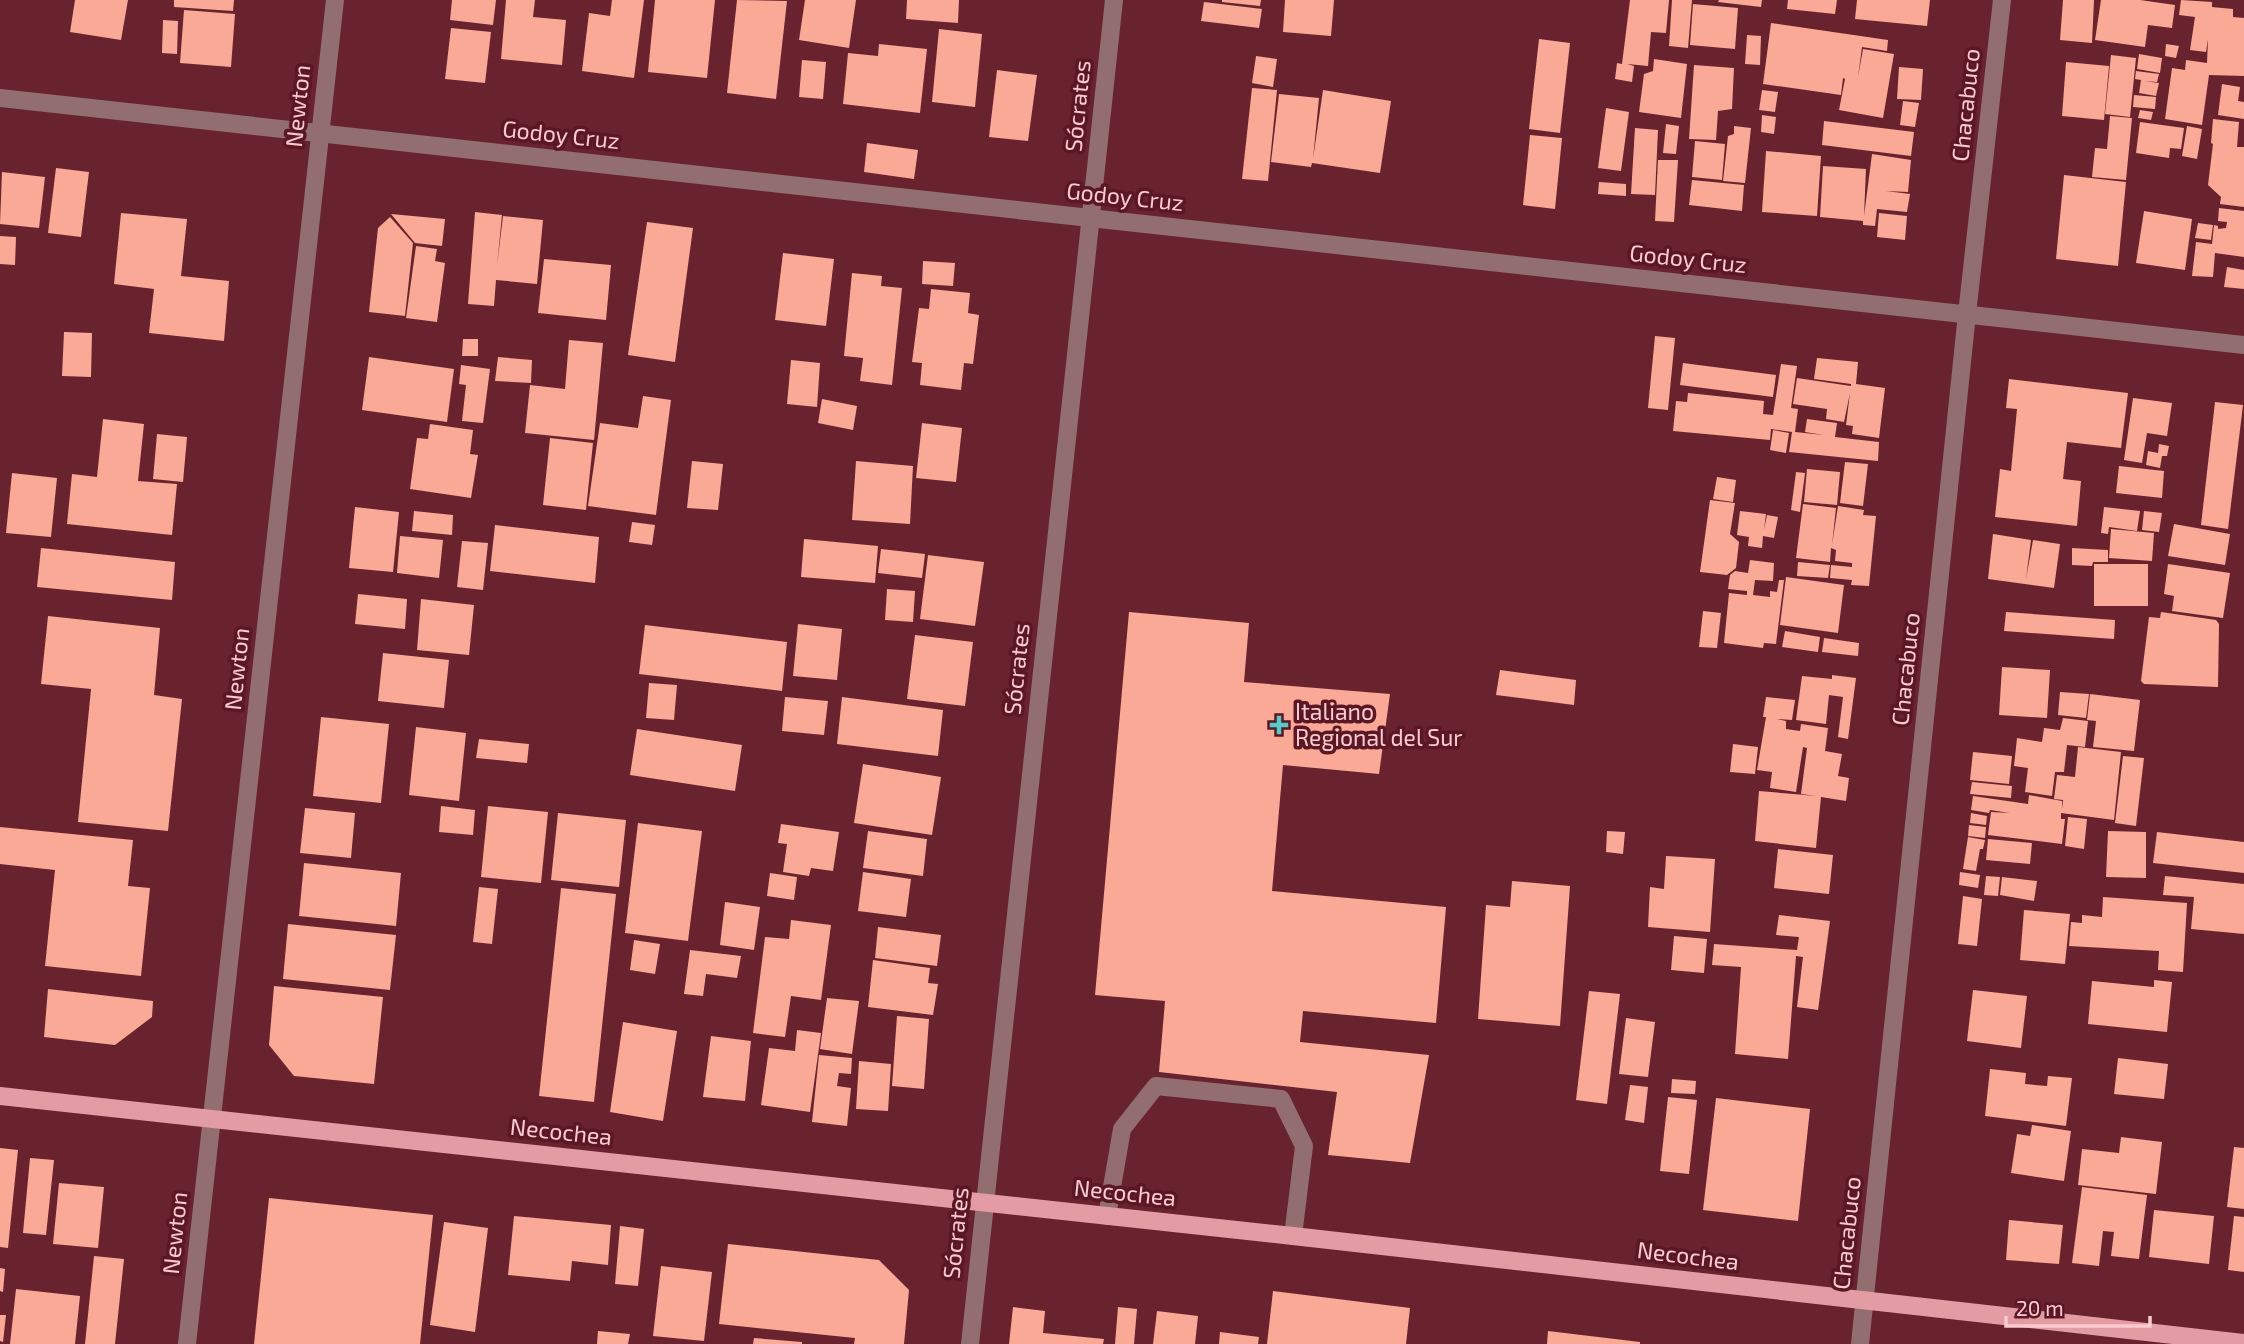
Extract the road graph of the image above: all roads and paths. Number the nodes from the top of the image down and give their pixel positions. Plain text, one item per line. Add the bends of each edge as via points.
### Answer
1 (335, 0) edge
2 (1114, 0) edge
3 (2002, 0) edge
4 (0, 98) edge
5 (320, 133) junction
6 (1091, 218) junction
7 (1967, 314) junction
8 (2244, 345) edge
9 (0, 1096) edge
10 (212, 1119) junction
11 (984, 1202) junction
12 (1107, 1216) junction
13 (1293, 1236) junction
14 (1865, 1301) junction
15 (2244, 1343) edge
16 (187, 1344) edge
17 (970, 1344) edge
18 (1860, 1344) edge

1 - 5 street, Newton
2 - 6 street, Sócrates
3 - 7 street, Chacabuco
4 - 5 street, Godoy Cruz
5 - 6 street, Godoy Cruz
5 - 10 street, Newton
6 - 7 street, Godoy Cruz
6 - 11 street, Sócrates
7 - 8 street, Godoy Cruz
7 - 14 street, Chacabuco
9 - 10 main road, Necochea
10 - 11 main road, Necochea
10 - 16 street, Newton
11 - 12 main road, Necochea
11 - 17 street, Sócrates
12 - 13 main road, Necochea
12 - 13 street via 1122,1129 1156,1086 1281,1099 1304,1146
13 - 14 main road, Necochea
14 - 15 main road, Necochea
14 - 18 street, Chacabuco

